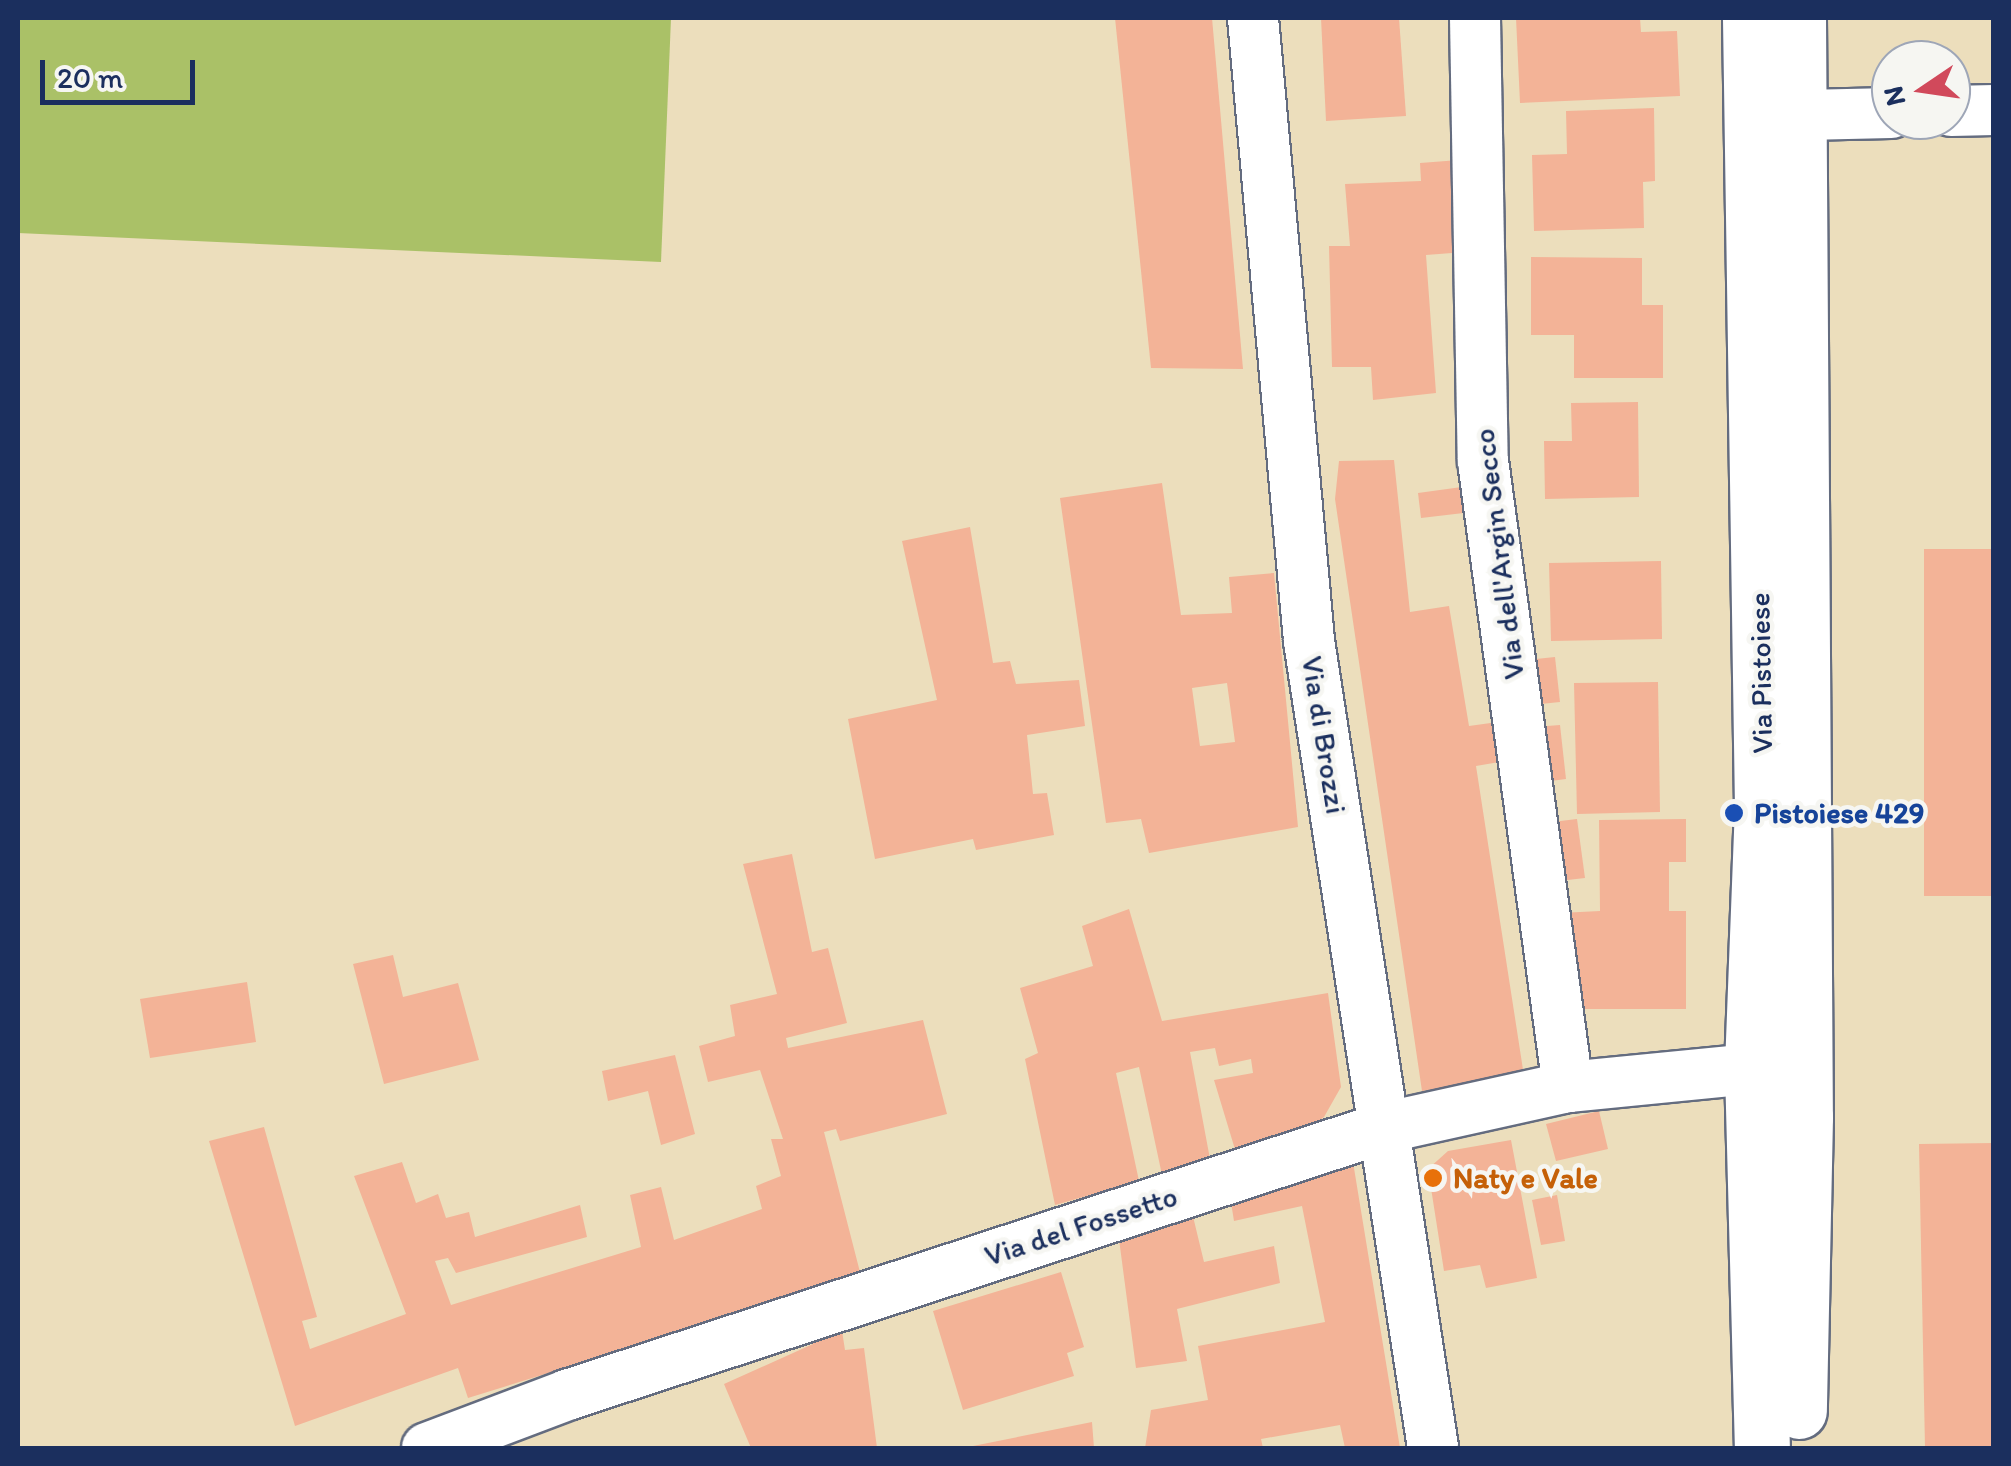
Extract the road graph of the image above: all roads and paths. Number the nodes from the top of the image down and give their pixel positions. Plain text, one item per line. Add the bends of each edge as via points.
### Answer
1 (1254, 18) edge
2 (1474, 18) edge
3 (1750, 18) edge
4 (1798, 18) edge
5 (1871, 114) edge
6 (1777, 116) junction
7 (1752, 1069) junction
8 (1568, 1087) junction
9 (1383, 1128) junction
10 (427, 1448) edge
11 (1433, 1448) edge
12 (1762, 1448) edge
13 (1800, 1448) edge

1 - 9 street, Via di Brozzi via 1309,640
2 - 8 street, Via dell'Argin Secco via 1483,461
3 - 6 main road, Via Pistoiese
4 - 6 main road, Via Pistoiese
5 - 6 street
6 - 7 main road, Via Pistoiese
6 - 13 main road, Via Pistoiese
7 - 8 street, Via del Fossetto
7 - 12 main road, Via Pistoiese
8 - 9 street, Via del Fossetto
9 - 10 street, Via del Fossetto via 566,1395
9 - 11 street, Via di Brozzi

